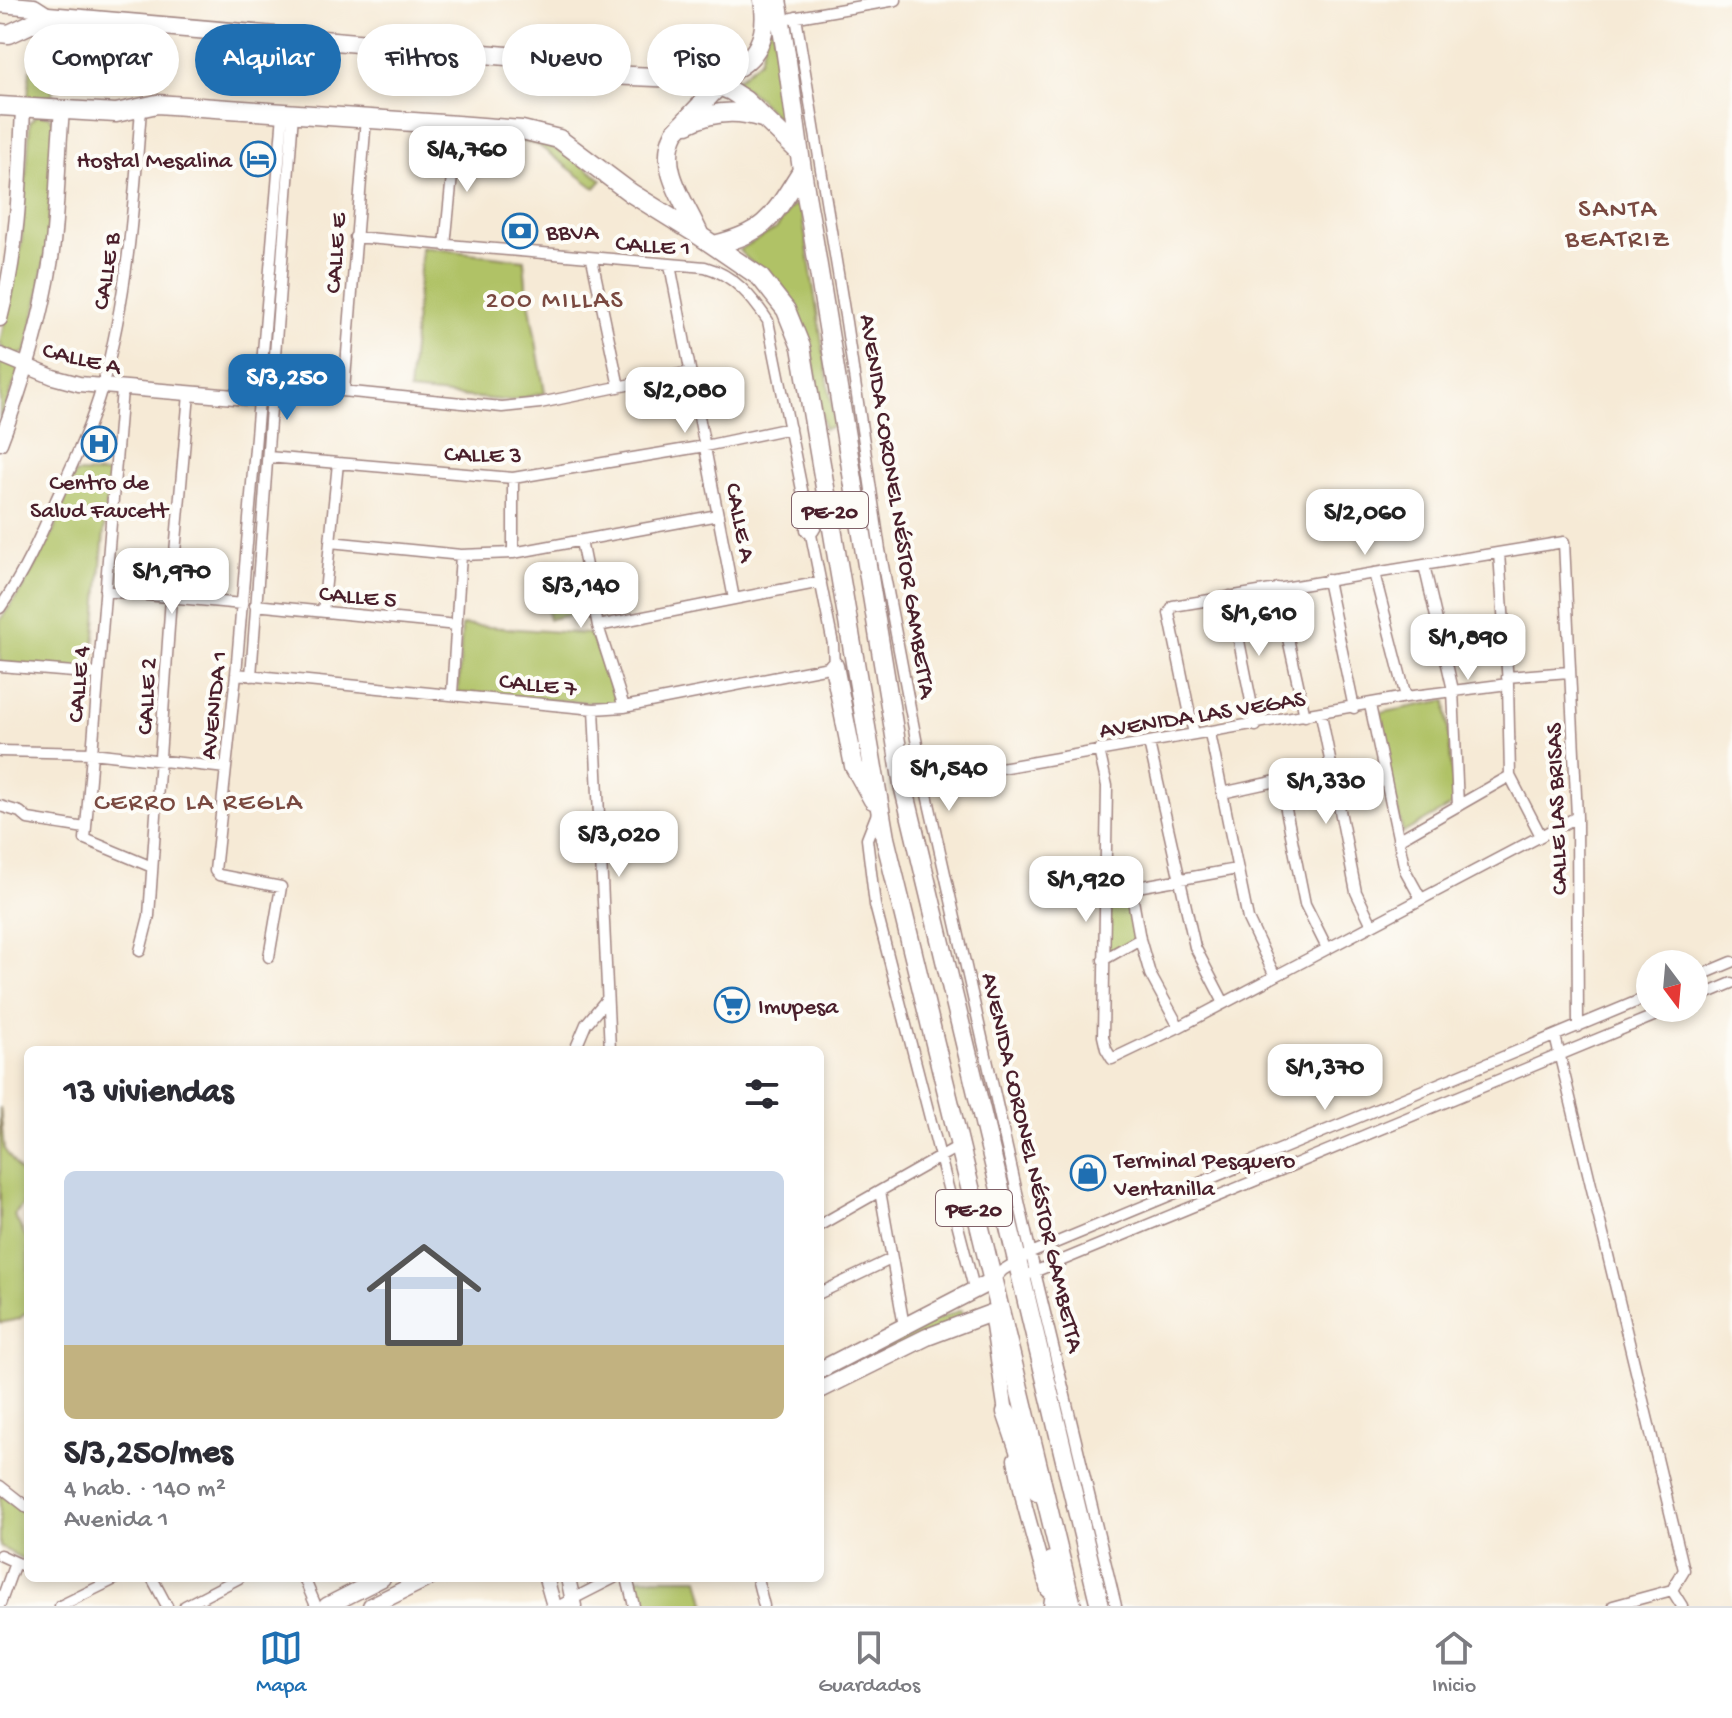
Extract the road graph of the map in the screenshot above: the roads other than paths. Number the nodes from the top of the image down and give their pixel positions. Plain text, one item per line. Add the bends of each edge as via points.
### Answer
1 (763, 0) edge
2 (777, 0) edge
3 (896, 0) edge
4 (0, 4) edge
5 (48, 16) junction
6 (788, 19) junction
7 (0, 33) edge
8 (749, 59) edge
9 (647, 78) edge
10 (701, 96) edge
11 (737, 96) edge
12 (0, 106) edge
13 (23, 108) junction
14 (141, 109) junction
15 (62, 111) junction
16 (288, 114) junction
17 (366, 118) junction
18 (765, 119) junction
19 (457, 125) junction
20 (675, 132) junction
21 (797, 150) junction
22 (801, 172) junction
23 (355, 237) junction
24 (707, 240) junction
25 (445, 246) junction
26 (592, 259) junction
27 (670, 265) junction
28 (0, 319) edge
29 (0, 355) edge
30 (26, 367) junction
31 (690, 372) junction
32 (272, 384) junction
33 (619, 387) junction
34 (102, 388) junction
35 (122, 389) junction
36 (344, 391) junction
37 (189, 394) junction
38 (265, 400) junction
39 (790, 428) junction
40 (0, 443) edge
41 (705, 446) junction
42 (268, 457) junction
43 (338, 463) junction
44 (513, 478) junction
45 (828, 498) junction
46 (718, 515) junction
47 (810, 529) junction
48 (581, 541) junction
49 (330, 542) junction
50 (513, 553) junction
51 (1499, 553) junction
52 (461, 555) junction
53 (1424, 565) junction
54 (1374, 573) junction
55 (1327, 580) junction
56 (821, 582) junction
57 (1277, 588) junction
58 (105, 591) junction
59 (1230, 596) junction
60 (171, 598) junction
61 (734, 599) junction
62 (242, 604) junction
63 (255, 605) junction
64 (0, 608) edge
65 (323, 612) junction
66 (457, 625) junction
67 (598, 626) junction
68 (0, 666) edge
69 (834, 666) junction
70 (1569, 672) junction
71 (98, 674) junction
72 (236, 674) junction
73 (251, 676) junction
74 (1508, 680) junction
75 (1453, 690) junction
76 (452, 694) junction
77 (1406, 697) junction
78 (1370, 705) junction
79 (624, 707) junction
80 (1354, 708) junction
81 (594, 709) junction
82 (1321, 714) junction
83 (1305, 716) junction
84 (1256, 726) junction
85 (1210, 733) junction
86 (1194, 734) junction
87 (1149, 743) junction
88 (1099, 750) junction
89 (0, 751) edge
90 (92, 753) junction
91 (162, 759) junction
92 (226, 768) junction
93 (1331, 769) junction
94 (1510, 776) junction
95 (1280, 780) junction
96 (924, 781) junction
97 (903, 785) junction
98 (1222, 793) junction
99 (0, 806) edge
100 (1458, 806) junction
101 (879, 809) junction
102 (1577, 817) junction
103 (85, 833) junction
104 (1541, 836) junction
105 (1398, 840) junction
106 (152, 867) junction
107 (1237, 869) junction
108 (1179, 880) junction
109 (1131, 889) junction
110 (1104, 893) junction
111 (1421, 899) junction
112 (1372, 925) junction
113 (1140, 939) junction
114 (1327, 948) junction
115 (140, 951) dead end
116 (269, 957) dead end
117 (1103, 960) junction
118 (1732, 962) edge
119 (1708, 972) edge
120 (1275, 976) junction
121 (1732, 983) edge
122 (1708, 993) edge
123 (607, 999) junction
124 (1636, 1002) edge
125 (1224, 1003) junction
126 (1640, 1022) edge
127 (586, 1024) junction
128 (1179, 1027) junction
129 (1578, 1027) junction
130 (609, 1029) junction
131 (1555, 1036) junction
132 (577, 1046) edge
133 (610, 1046) edge
134 (1560, 1056) junction
135 (959, 1146) junction
136 (940, 1158) junction
137 (880, 1191) junction
138 (1146, 1204) junction
139 (1153, 1222) junction
140 (824, 1223) edge
141 (891, 1259) junction
142 (1025, 1266) junction
143 (992, 1281) junction
144 (824, 1291) edge
145 (975, 1292) junction
146 (991, 1313) junction
147 (904, 1326) junction
148 (824, 1368) edge
149 (824, 1388) edge
150 (1006, 1412) junction
151 (0, 1486) edge
152 (24, 1505) edge
153 (1050, 1515) junction
154 (1055, 1534) junction
155 (0, 1555) edge
156 (15, 1563) junction
157 (24, 1566) edge
158 (109, 1582) edge
159 (154, 1582) edge
160 (231, 1582) edge
161 (306, 1582) edge
162 (375, 1582) edge
163 (420, 1582) edge
164 (547, 1582) edge
165 (569, 1582) edge
166 (607, 1582) edge
167 (628, 1582) edge
168 (758, 1582) edge
169 (1672, 1590) junction
170 (574, 1602) edge
171 (338, 1603) edge
172 (0, 1604) edge
173 (762, 1605) edge
174 (60, 1606) edge
175 (167, 1606) edge
176 (185, 1606) edge
177 (316, 1606) edge
178 (371, 1606) edge
179 (556, 1606) edge
180 (634, 1606) edge
181 (1053, 1606) edge
182 (1072, 1606) edge
183 (1100, 1606) edge
184 (1116, 1606) edge
185 (1613, 1606) edge
186 (1682, 1606) edge

1 - 8 highway via 762,42
2 - 6 highway, PE-20
3 - 6 street
4 - 5 main road via 34,7
5 - 7 highway
5 - 9 highway via 507,56
6 - 21 highway, PE-20
6 - 96 street, AVENIDA CORONEL NÉSTOR GAMBETTA
10 - 20 highway
11 - 18 highway
12 - 13 highway
13 - 15 highway
13 - 28 street via 20,206
14 - 15 highway
14 - 16 highway via 157,104
14 - 34 street, CALLE B via 126,277
15 - 30 street via 51,256
16 - 17 highway
16 - 32 street, AVENIDA 1
16 - 38 street, AVENIDA 1
17 - 19 highway
17 - 23 street, CALLE E
18 - 20 highway via 718,112
18 - 21 highway
19 - 24 highway via 559,139 631,193
19 - 25 street
20 - 24 highway, PE-20 via 668,156 672,180
21 - 22 highway, PE-20
22 - 24 highway via 764,225 736,239
22 - 97 highway, PE-20
23 - 25 street, CALLE 1
23 - 36 street, CALLE E
24 - 45 highway, PE-20 via 760,277 795,327
25 - 26 street, CALLE 1
26 - 27 street, CALLE 1
26 - 33 street
27 - 31 street, CALLE A
27 - 39 street, CALLE 1 via 714,270 751,294 768,321
29 - 30 street, CALLE A
30 - 34 street, CALLE A
30 - 40 street
31 - 33 street
31 - 41 street, CALLE A
32 - 36 street
32 - 38 street, AVENIDA 1
33 - 36 street via 502,407
34 - 35 street, CALLE A
34 - 64 street, CALLE B via 50,514
35 - 37 street, CALLE A
35 - 58 street, CALLE 4
37 - 38 street, CALLE A
37 - 60 street, CALLE 2
38 - 42 street, AVENIDA 1
38 - 62 street, AVENIDA 1
39 - 41 street, CALLE 3
39 - 47 street, CALLE 1
41 - 44 street, CALLE 3
41 - 46 street, CALLE A
42 - 43 street, CALLE 3
42 - 63 street, AVENIDA 1
43 - 44 street, CALLE 3
43 - 49 street
44 - 50 street
45 - 47 highway
45 - 101 highway, PE-20
46 - 48 street
46 - 61 street, CALLE A
47 - 56 street, CALLE 1
48 - 50 street
48 - 67 street
49 - 52 street
49 - 65 street
50 - 52 street
51 - 53 street
51 - 70 street, CALLE LAS BRISAS via 1564,542
51 - 74 street
52 - 66 street
53 - 54 street
53 - 75 street
54 - 55 street
54 - 77 street
55 - 57 street
55 - 80 street
56 - 61 street
56 - 69 street, CALLE 1
57 - 59 street
57 - 83 street
58 - 60 street
58 - 71 street, CALLE 4
59 - 84 street
59 - 86 street via 1173,606 1169,613
60 - 62 street
60 - 91 street, CALLE 2
61 - 67 street
62 - 72 street, AVENIDA 1
63 - 65 street, CALLE 5
63 - 73 street, AVENIDA 1
65 - 66 street, CALLE 5
66 - 76 street
67 - 79 street
68 - 71 street
69 - 79 street, CALLE 7
69 - 101 highway via 854,766
70 - 74 street, AVENIDA LAS VEGAS
70 - 102 street, CALLE LAS BRISAS
71 - 90 street, CALLE 4
72 - 73 street, CALLE 7
72 - 92 street, AVENIDA 1
73 - 76 street, CALLE 7
74 - 75 street, AVENIDA LAS VEGAS
74 - 94 street
75 - 77 street, AVENIDA LAS VEGAS
75 - 100 street
76 - 81 street, CALLE 7
77 - 78 street, AVENIDA LAS VEGAS
78 - 80 street, AVENIDA LAS VEGAS
78 - 105 street
79 - 81 street, CALLE 7
80 - 82 street, AVENIDA LAS VEGAS
81 - 123 street
82 - 83 street, AVENIDA LAS VEGAS
82 - 93 street
83 - 84 street, AVENIDA LAS VEGAS
84 - 85 street, AVENIDA LAS VEGAS
85 - 86 street, AVENIDA LAS VEGAS
85 - 98 street
86 - 87 street, AVENIDA LAS VEGAS
87 - 88 street, AVENIDA LAS VEGAS
87 - 108 street
88 - 96 street, AVENIDA LAS VEGAS
88 - 110 street via 1107,786
89 - 90 street
90 - 91 street
90 - 103 street, CALLE 4
91 - 92 street
91 - 106 street, CALLE 2
92 - 116 street, AVENIDA 1 via 215,871 281,887
93 - 95 street
93 - 112 street via 1356,892
94 - 100 street
94 - 104 street
95 - 98 street
95 - 114 street via 1305,904
96 - 97 street, AVENIDA LAS VEGAS
96 - 142 street, AVENIDA CORONEL NÉSTOR GAMBETTA
97 - 142 highway, PE-20
98 - 107 street
99 - 103 street
100 - 105 street
101 - 135 highway, PE-20
101 - 136 street via 867,839 875,905
102 - 104 street
102 - 129 street, CALLE LAS BRISAS
103 - 106 street
104 - 111 street
105 - 111 street via 1405,870
106 - 115 street, CALLE 2
107 - 108 street
107 - 120 street via 1248,919
108 - 109 street
108 - 125 street via 1195,947
109 - 110 street
109 - 113 street
110 - 117 street
111 - 112 street
112 - 114 street
113 - 117 street
113 - 128 street via 1150,974
114 - 120 street
117 - 128 street via 1103,1036 1109,1056 1116,1058
118 - 119 street
120 - 125 street
121 - 122 street
123 - 127 street
123 - 130 street
124 - 129 street
125 - 128 street
126 - 134 street
127 - 130 street
127 - 132 street
129 - 131 street
130 - 133 street
131 - 134 street
131 - 138 street
134 - 139 street
134 - 169 street via 1684,1570
135 - 136 street
135 - 143 highway, PE-20
136 - 137 street
136 - 145 street
137 - 140 street
137 - 141 street
138 - 139 street
138 - 142 street
139 - 142 street
141 - 144 street
141 - 147 street
142 - 143 street
142 - 183 highway, PE-20
142 - 184 street, AVENIDA CORONEL NÉSTOR GAMBETTA
143 - 145 main road
143 - 146 highway
143 - 153 highway, PE-20
145 - 147 main road
146 - 149 main road via 927,1337
146 - 150 street
147 - 148 main road
150 - 153 highway via 1026,1471
150 - 181 street
151 - 152 street
153 - 154 highway, PE-20
154 - 181 highway
154 - 182 highway, PE-20
155 - 156 street
156 - 157 street
156 - 172 street
158 - 174 street
159 - 175 street
160 - 176 street
161 - 177 street
162 - 171 main road
163 - 178 main road
164 - 179 street
165 - 170 street
166 - 170 street
167 - 180 street
168 - 173 street
169 - 185 street
169 - 186 street
170 - 179 street

